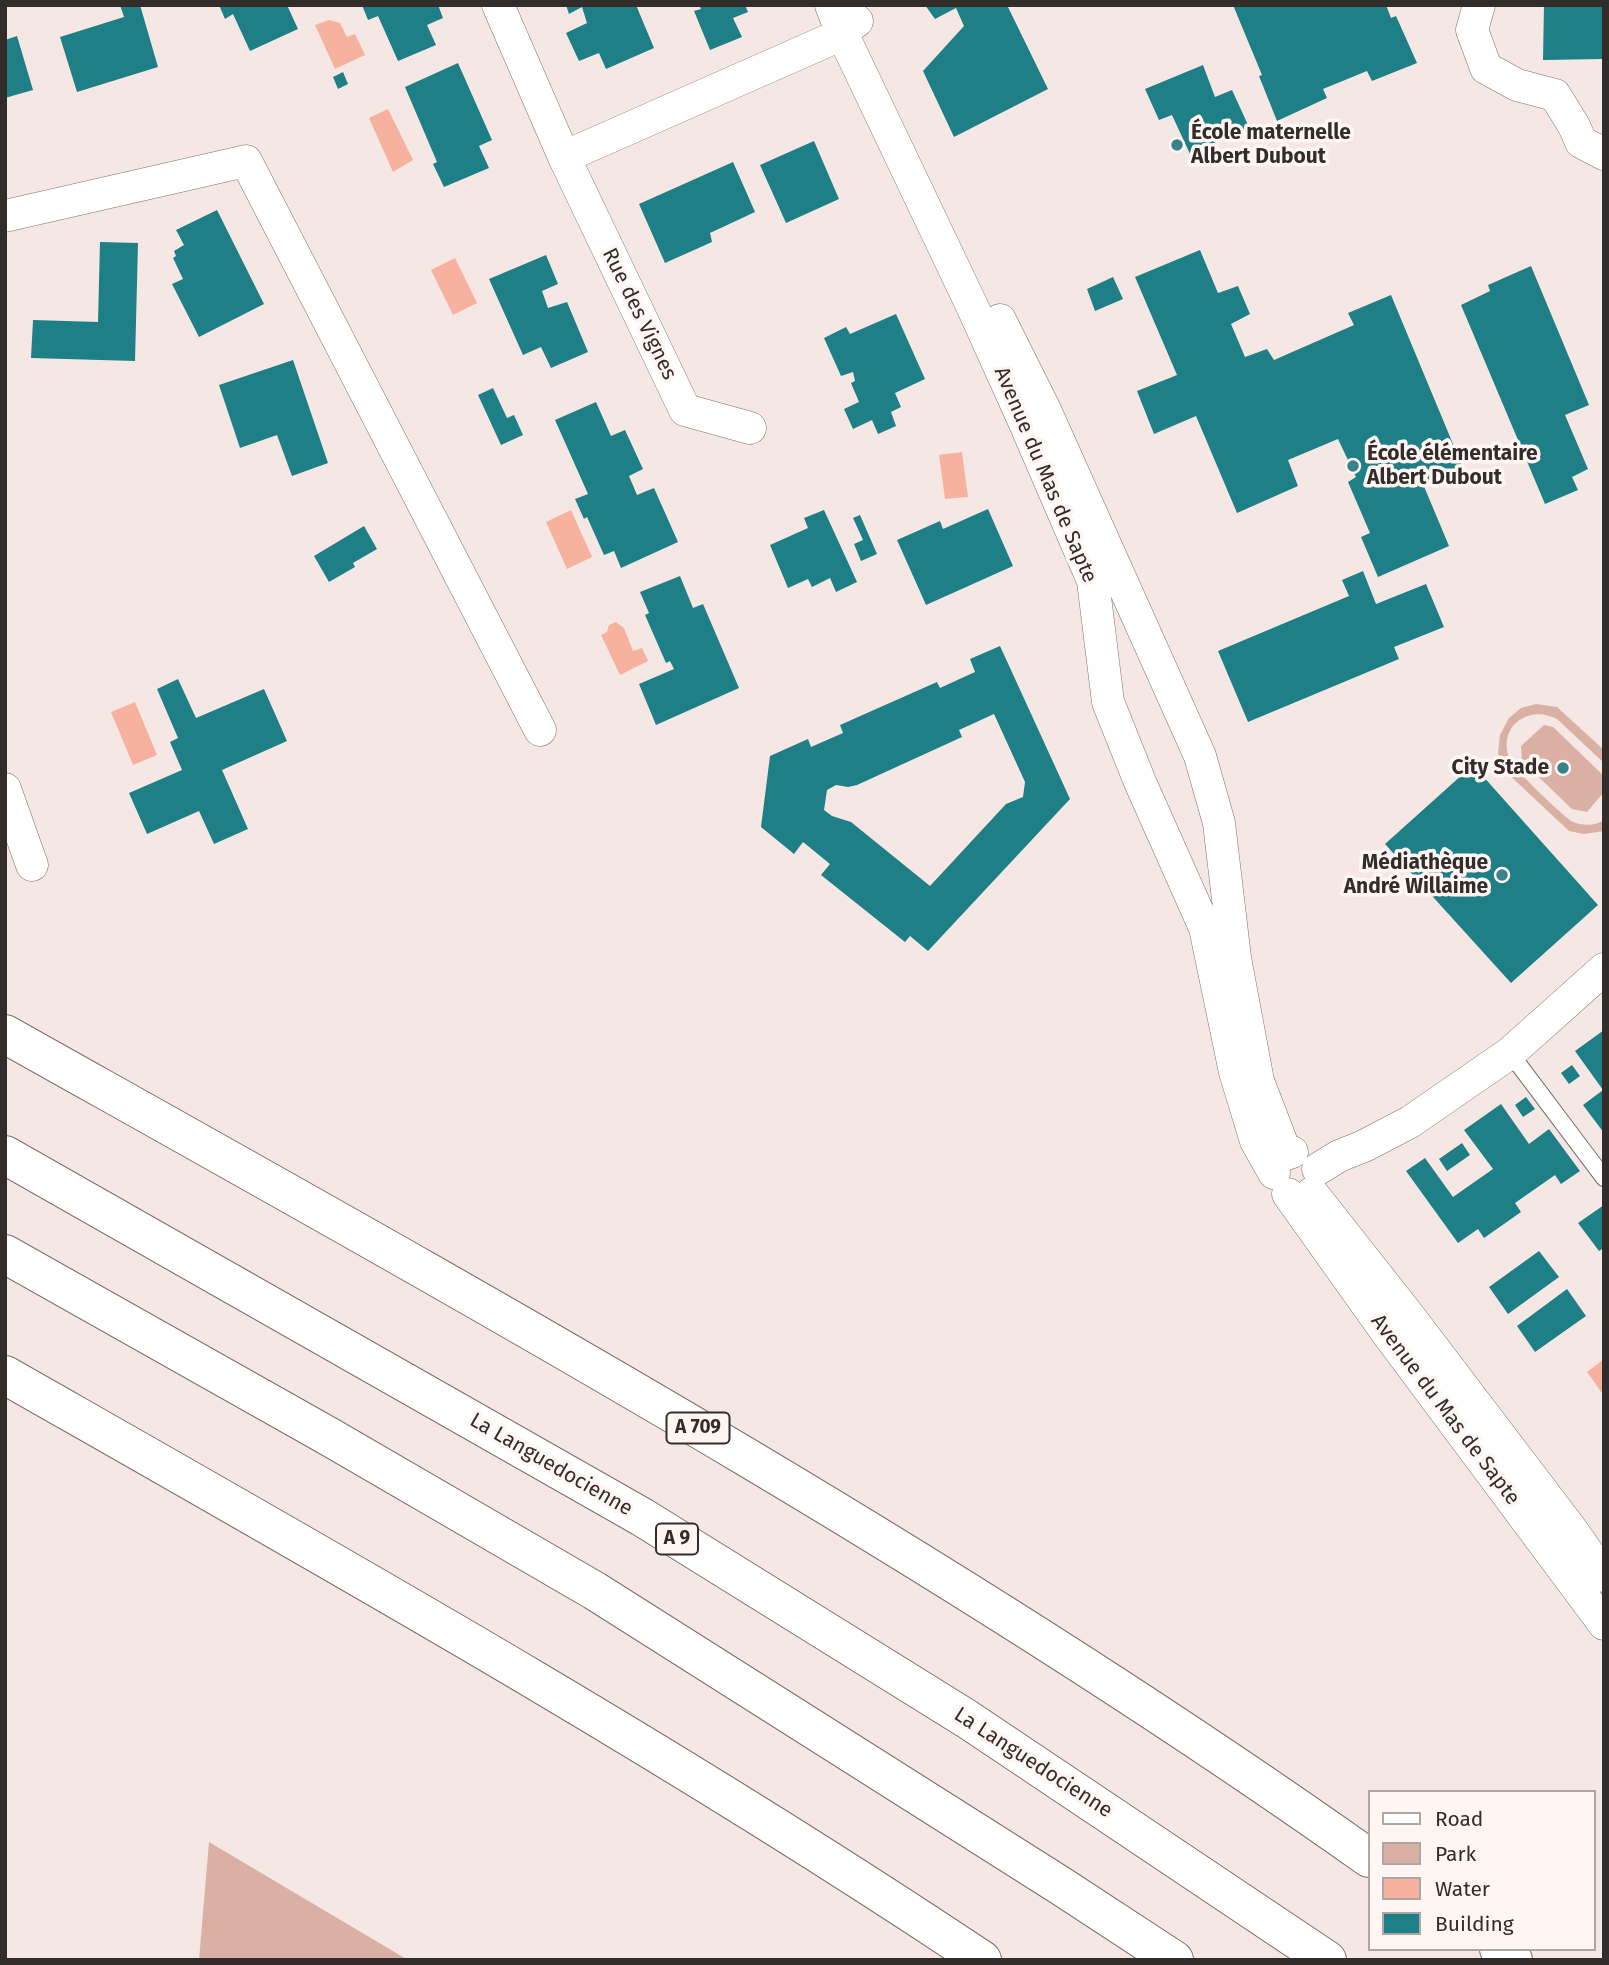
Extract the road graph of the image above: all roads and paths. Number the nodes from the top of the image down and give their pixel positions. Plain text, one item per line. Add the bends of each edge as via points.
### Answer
1 (498, 5) edge
2 (1479, 5) edge
3 (845, 15) edge
4 (1604, 154) edge
5 (564, 157) junction
6 (5, 216) edge
7 (750, 428) dead end
8 (540, 730) dead end
9 (5, 789) edge
10 (32, 864) dead end
11 (1604, 969) edge
12 (5, 1034) edge
13 (1510, 1053) junction
14 (5, 1155) edge
15 (1296, 1176) junction
16 (1604, 1178) edge
17 (5, 1254) edge
18 (5, 1376) edge
19 (1604, 1576) edge
20 (1604, 1624) edge
21 (1368, 1857) edge
22 (982, 1960) edge
23 (1174, 1960) edge
24 (1327, 1960) edge

1 - 5 street, Rue des Vignes
2 - 4 street via 1472,30 1486,68 1517,85 1555,95 1581,142
3 - 5 street via 829,40
3 - 15 street, Avenue du Mas de Sapte via 867,34 910,138 1045,410 1200,756 1219,823 1235,958 1258,1081
3 - 15 street, Avenue du Mas de Sapte via 1093,581 1108,702 1205,928 1235,1072 1256,1141
5 - 7 street, Rue des Vignes via 685,410
6 - 8 street via 246,161
9 - 10 street
11 - 13 street
12 - 21 highway, A 709 via 610,1376 790,1484 1128,1696
13 - 15 street via 1410,1122
13 - 16 lane
14 - 24 highway, La Languedocienne / A 9 via 654,1525 967,1719
15 - 19 street, Avenue du Mas de Sapte via 1409,1316
15 - 20 street, Avenue du Mas de Sapte via 1387,1333
17 - 23 highway via 595,1591
18 - 22 highway via 621,1731

